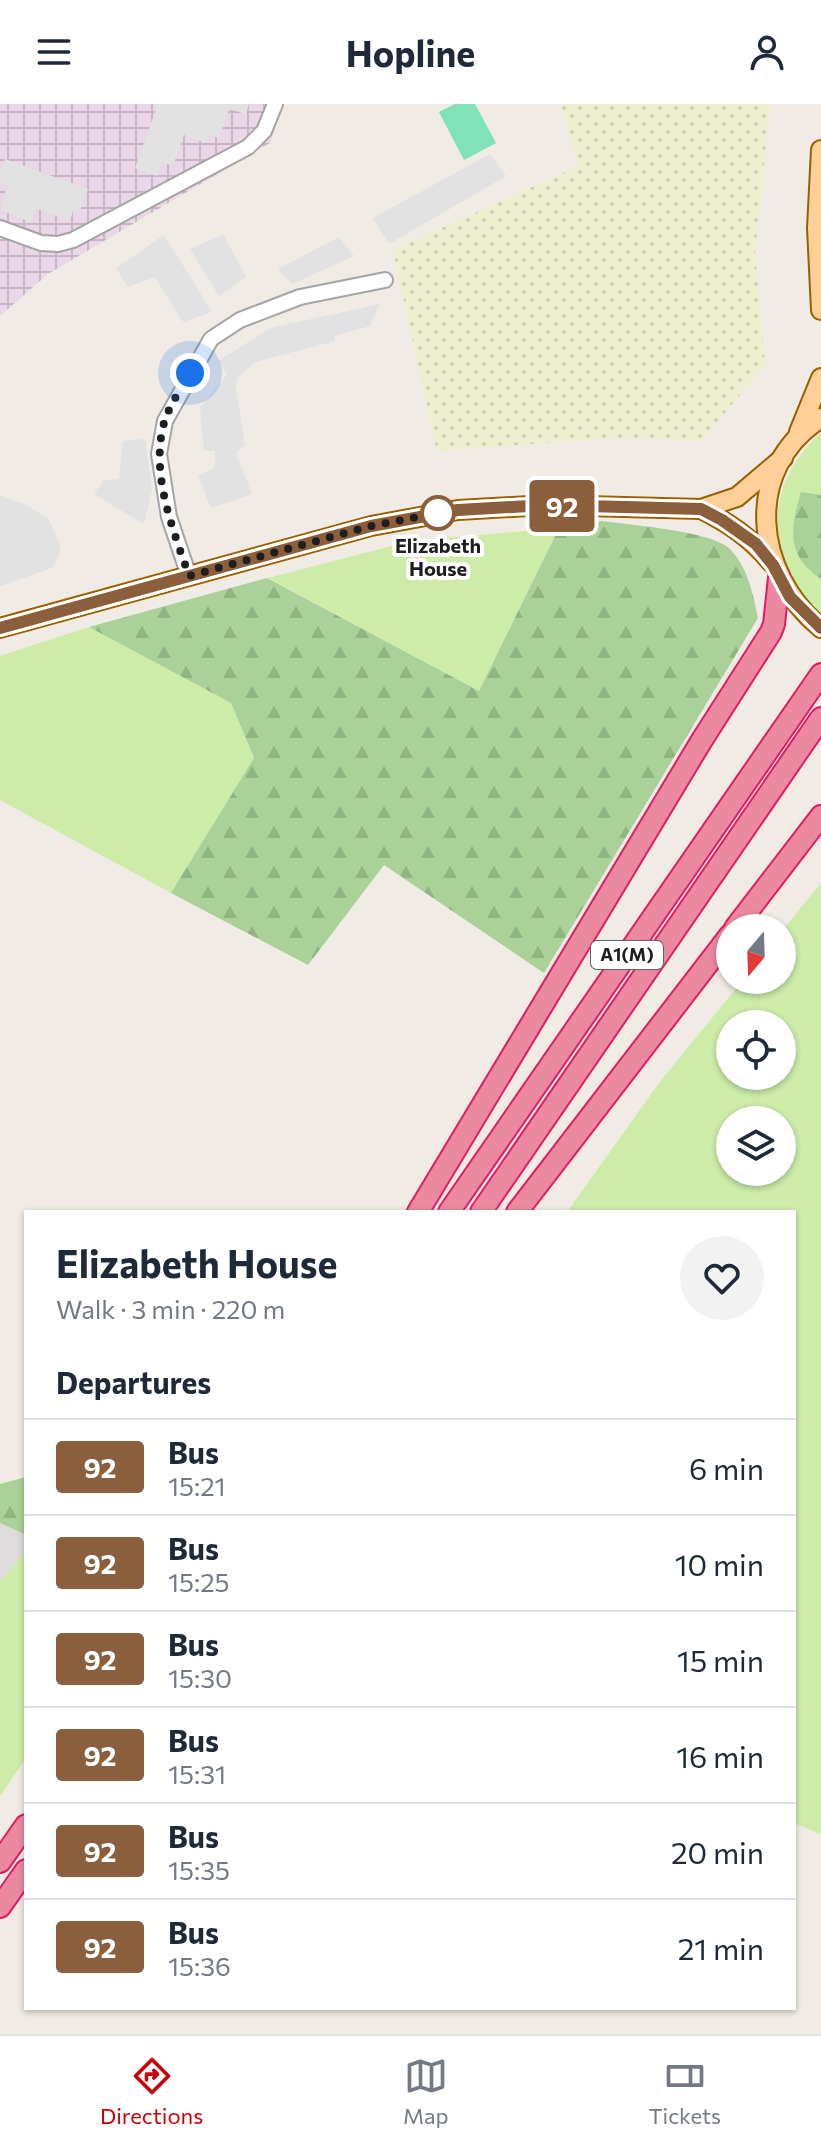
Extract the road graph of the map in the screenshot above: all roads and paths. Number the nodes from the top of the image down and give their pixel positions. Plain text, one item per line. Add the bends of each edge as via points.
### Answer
1 (275, 104) edge
2 (821, 150) edge
3 (0, 228) edge
4 (385, 280) dead end
5 (821, 310) edge
6 (821, 378) edge
7 (821, 418) edge
8 (788, 452) junction
9 (701, 509) junction
10 (776, 571) junction
11 (189, 576) junction
12 (0, 628) edge
13 (821, 628) edge
14 (821, 674) edge
15 (821, 718) edge
16 (819, 819) edge
17 (746, 914) edge
18 (716, 953) edge
19 (419, 1210) edge
20 (450, 1210) edge
21 (482, 1210) edge
22 (519, 1210) edge
23 (24, 1828) edge
24 (0, 1862) edge
25 (24, 1873) edge
26 (0, 1907) edge

1 - 3 street via 264,131 248,147 87,235 41,243
2 - 5 main road
4 - 11 street via 300,297 240,320 211,339 165,421 159,454 169,517
6 - 8 main road
7 - 8 main road
8 - 9 main road via 737,497
8 - 10 main road via 770,486 766,510
9 - 10 main road via 756,544
9 - 11 main road via 547,505 458,510 371,526
10 - 13 main road via 790,597
10 - 19 highway via 771,632
11 - 12 main road
14 - 20 highway, A1(M)
15 - 21 highway, A1(M)
16 - 17 highway
18 - 22 highway
23 - 24 highway
25 - 26 highway

